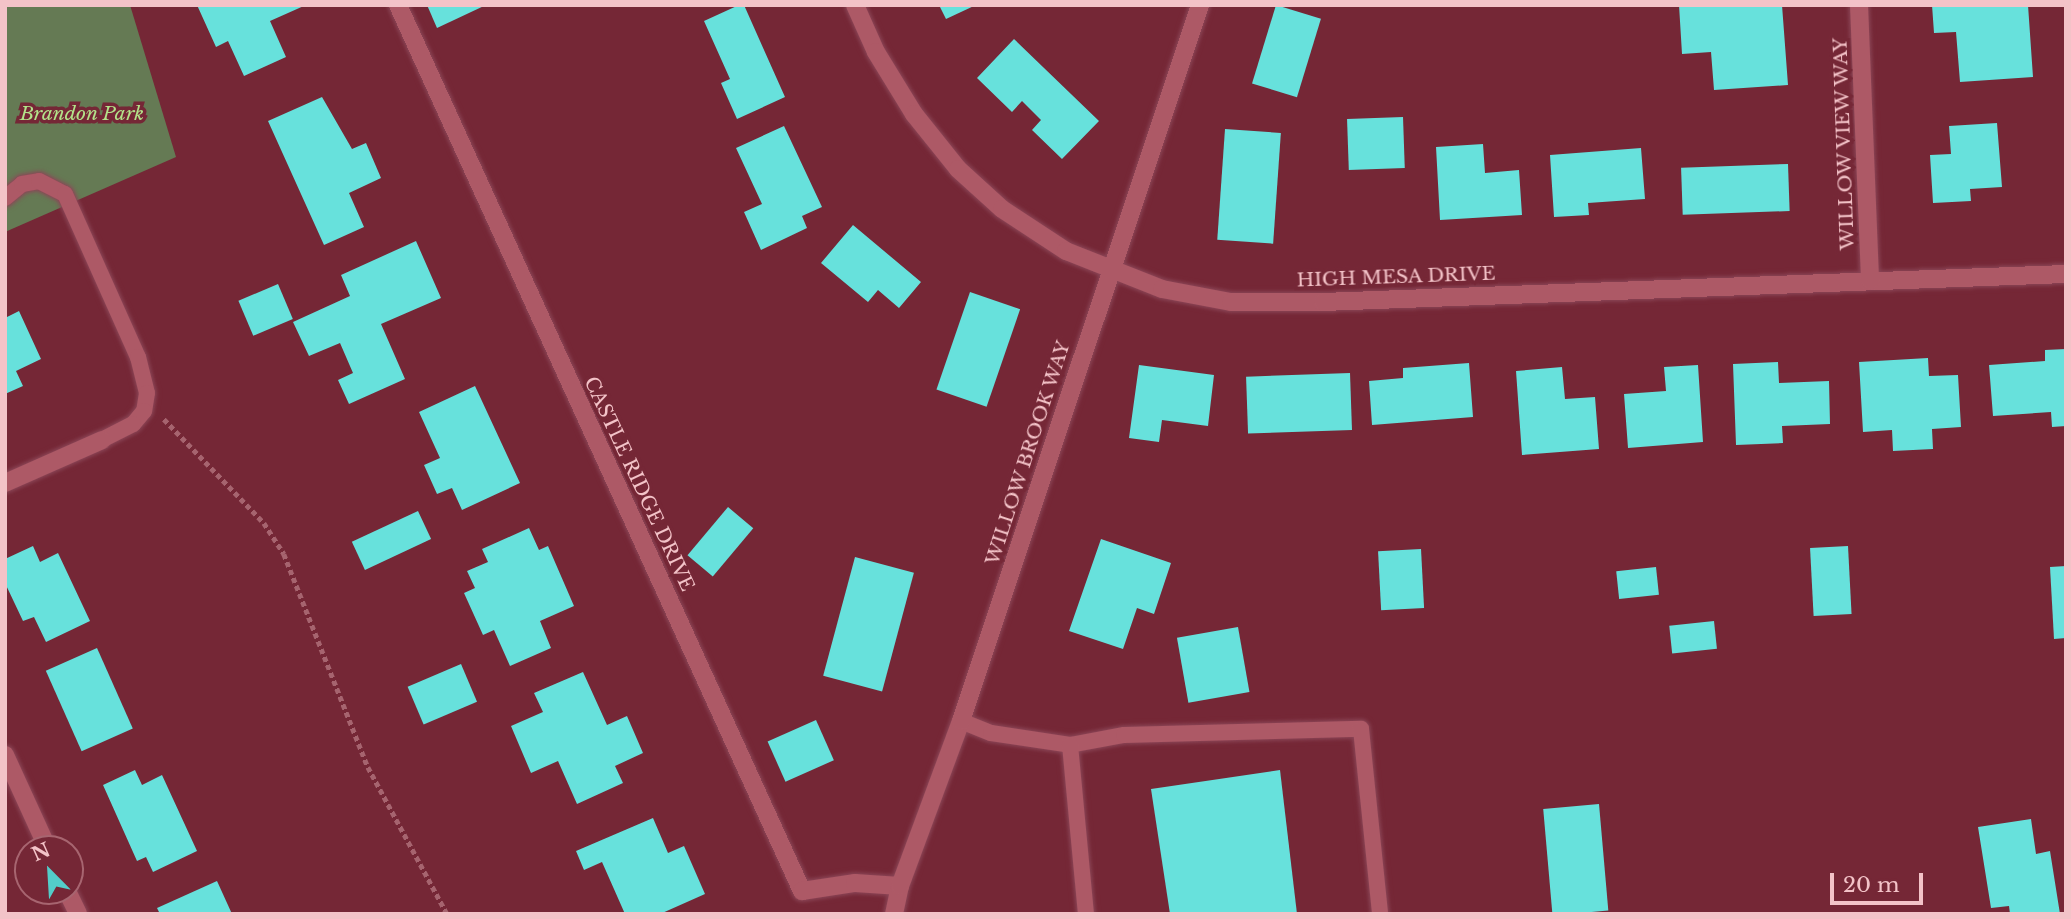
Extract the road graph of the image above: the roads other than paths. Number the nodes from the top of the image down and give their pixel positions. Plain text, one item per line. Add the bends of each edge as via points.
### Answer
1 (397, 5) edge
2 (855, 5) edge
3 (1200, 5) edge
4 (1859, 5) edge
5 (5, 198) edge
6 (1111, 272) junction
7 (2066, 274) edge
8 (1870, 281) junction
9 (102, 440) joint
10 (5, 483) edge
11 (961, 721) junction
12 (1070, 745) junction
13 (5, 755) edge
14 (42, 835) edge
15 (900, 886) junction
16 (894, 914) edge
17 (1086, 914) edge
18 (1380, 914) edge

1 - 15 street, CASTLE RIDGE DRIVE via 802,891 855,883
2 - 6 street, HIGH MESA DRIVE via 876,52 914,114 958,169 1002,209 1066,251
3 - 6 street, WILLOW BROOK WAY
4 - 8 street, WILLOW VIEW WAY
5 - 9 lane via 22,184 39,181 65,194 138,357 145,404 134,424
6 - 8 street, HIGH MESA DRIVE via 1163,289 1231,302
6 - 11 street, WILLOW BROOK WAY
7 - 8 street, HIGH MESA DRIVE
9 - 10 street
11 - 12 lane via 991,733
11 - 15 street, WILLOW BROOK WAY
12 - 17 lane
12 - 18 lane via 1125,735 1361,729
13 - 14 street
15 - 16 street, WILLOW BROOK WAY

